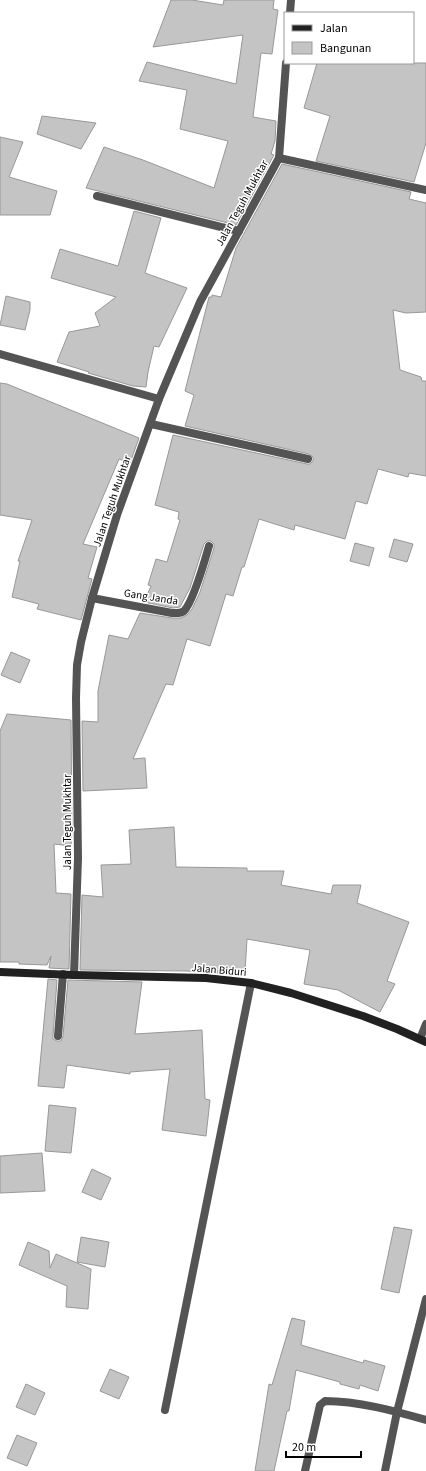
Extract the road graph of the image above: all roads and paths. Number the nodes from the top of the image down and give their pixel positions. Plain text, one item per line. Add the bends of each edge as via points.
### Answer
1 (291, 0) edge
2 (290, 12) edge
3 (286, 64) edge
4 (279, 158) junction
5 (426, 190) edge
6 (98, 196) dead end
7 (239, 231) junction
8 (0, 354) edge
9 (160, 399) junction
10 (151, 424) junction
11 (308, 459) dead end
12 (210, 546) dead end
13 (92, 598) junction
14 (0, 972) edge
15 (63, 974) junction
16 (74, 975) junction
17 (251, 983) junction
18 (426, 1024) edge
19 (58, 1036) dead end
20 (423, 1041) edge
21 (426, 1299) edge
22 (165, 1410) dead end
23 (397, 1412) junction
24 (426, 1420) edge
25 (304, 1471) edge
26 (385, 1471) edge

1 - 2 street
3 - 4 street, Jalan Teguh Mukhtar
4 - 5 street
4 - 7 street, Jalan Teguh Mukhtar
6 - 7 street
7 - 9 street, Jalan Teguh Mukhtar via 200,302
8 - 9 street
9 - 10 street, Jalan Teguh Mukhtar
10 - 11 street
10 - 13 street, Jalan Teguh Mukhtar via 117,515
12 - 13 street, Gang Janda via 200,576 183,612 177,614
13 - 16 street, Jalan Teguh Mukhtar via 77,665 78,858
14 - 15 street, Jalan Biduri
15 - 16 street, Jalan Biduri
15 - 19 street
16 - 17 street, Jalan Biduri via 206,978
17 - 20 street, Jalan Biduri via 363,1016
17 - 22 street
18 - 20 street
21 - 23 street
23 - 24 street
23 - 25 street via 325,1401 320,1405
23 - 26 street

